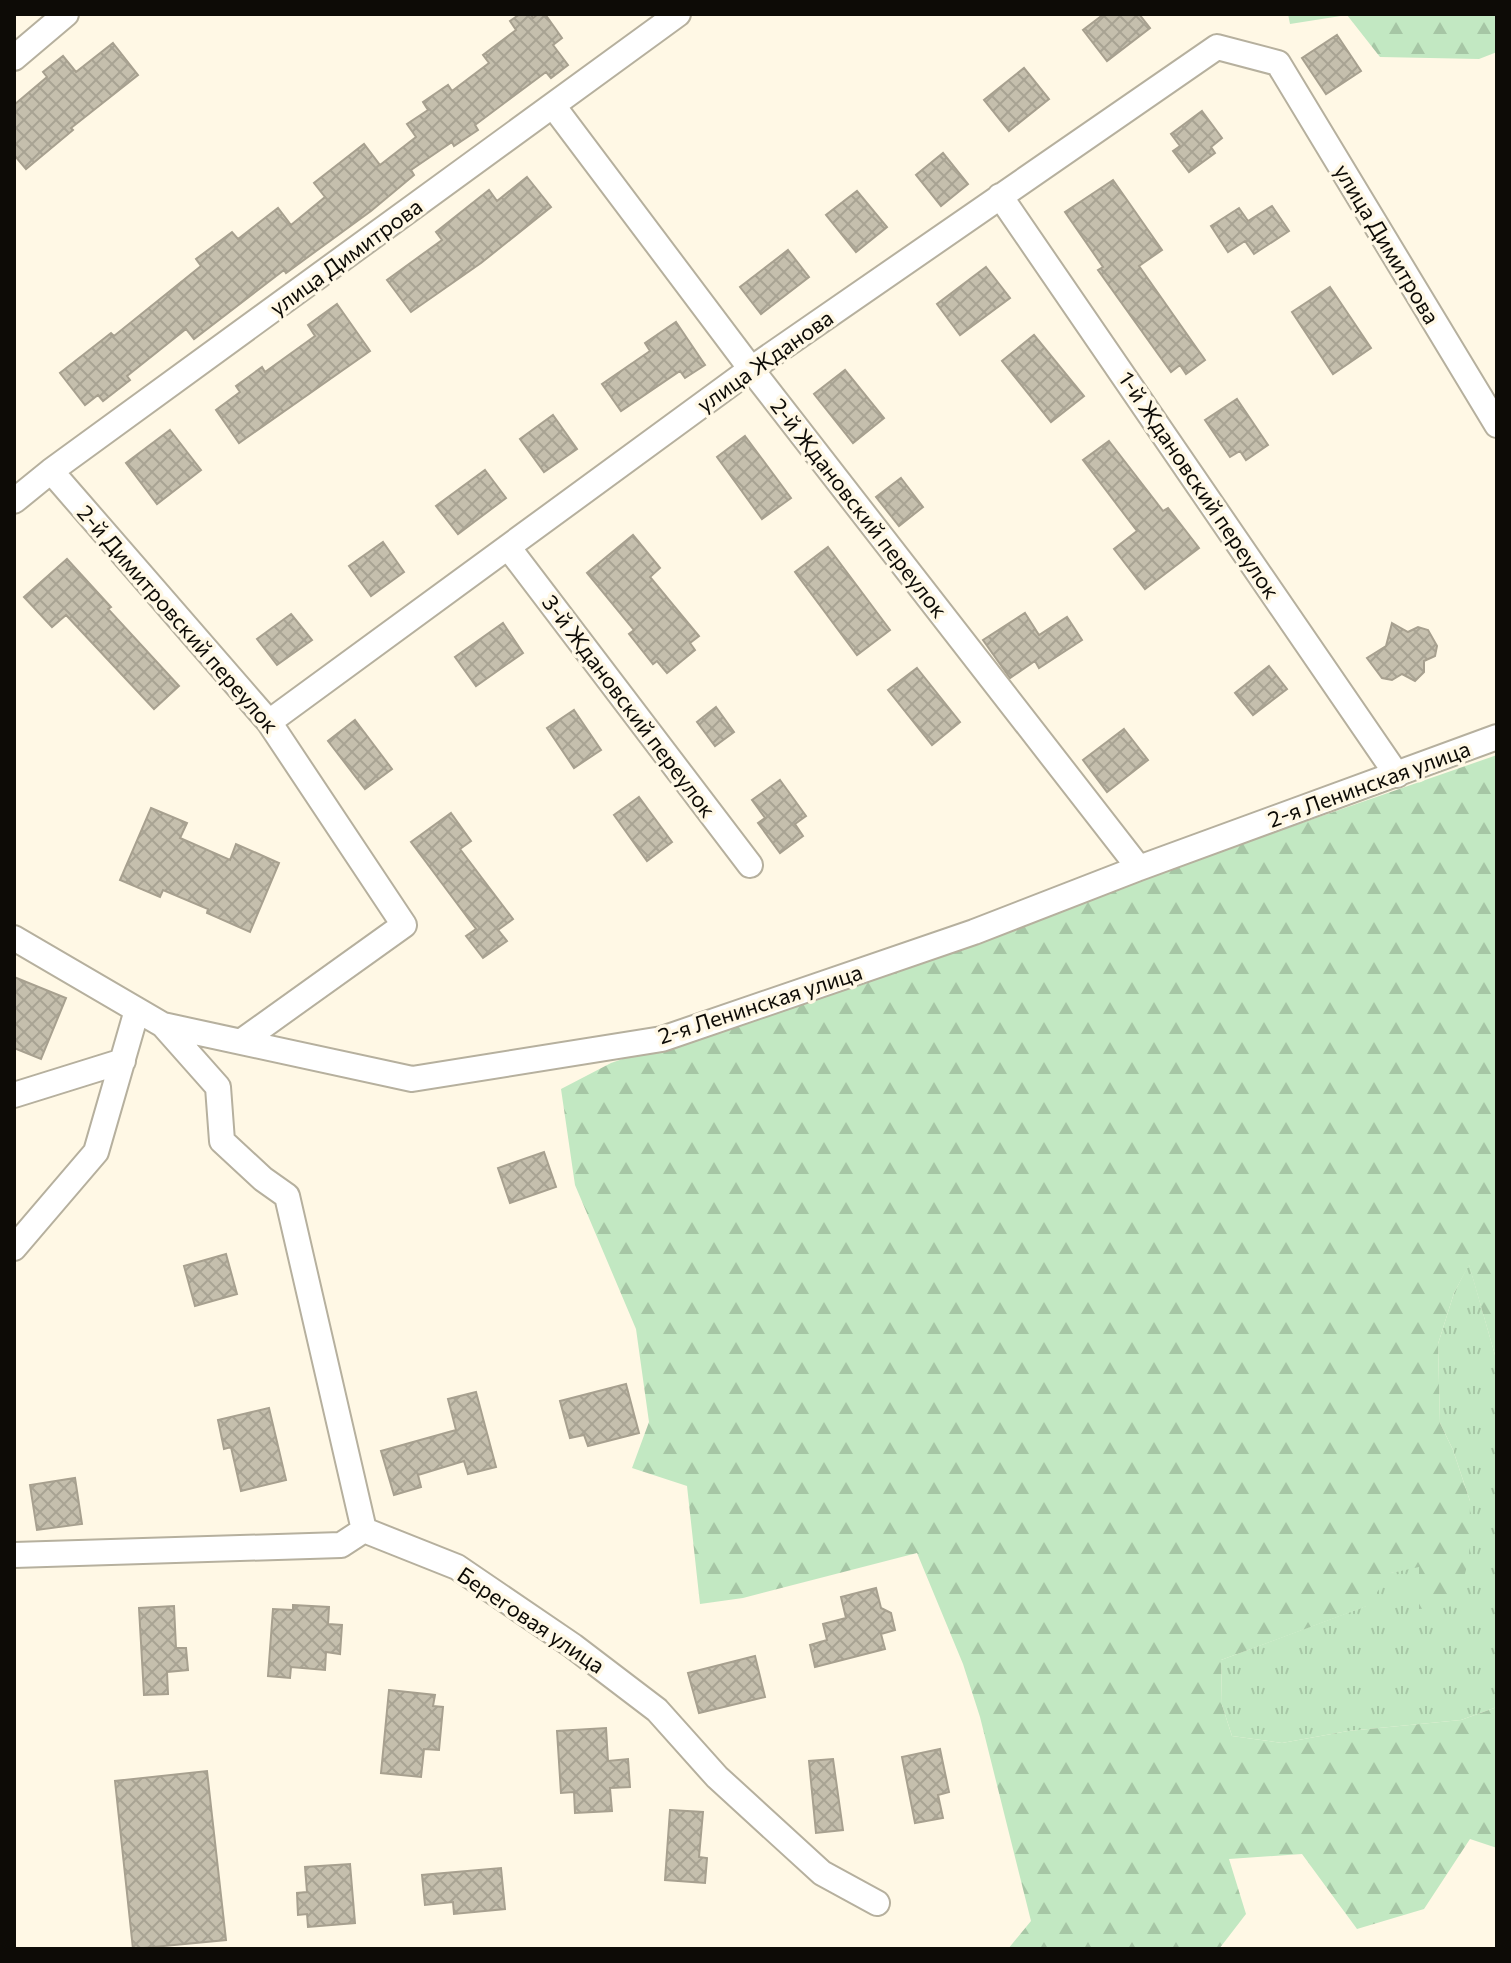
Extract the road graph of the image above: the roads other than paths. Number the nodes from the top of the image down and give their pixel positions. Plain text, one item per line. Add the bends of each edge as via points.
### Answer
1 (66, 14) edge
2 (678, 14) edge
3 (14, 58) edge
4 (1278, 63) joint
5 (554, 107) junction
6 (1000, 196) junction
7 (751, 369) junction
8 (1497, 425) edge
9 (51, 471) junction
10 (14, 501) edge
11 (508, 547) junction
12 (269, 722) junction
13 (1497, 737) edge
14 (1397, 775) junction
15 (750, 865) dead end
16 (1139, 868) junction
17 (14, 938) edge
18 (137, 1010) junction
19 (163, 1025) junction
20 (242, 1041) junction
21 (123, 1061) junction
22 (14, 1095) edge
23 (14, 1248) edge
24 (364, 1530) junction
25 (14, 1555) edge
26 (877, 1903) dead end

1 - 3 street
2 - 5 street, улица Димитрова
4 - 6 street, улица Жданова via 1217,47
4 - 8 street, улица Димитрова
5 - 7 street, 2-й Ждановский переулок
5 - 9 street, улица Димитрова
6 - 7 street, улица Жданова
6 - 14 street, 1-й Ждановский переулок
7 - 11 street, улица Жданова
7 - 16 street, 2-й Ждановский переулок
9 - 10 street, улица Димитрова
9 - 12 street, 2-й Димитровский переулок
11 - 12 street, улица Жданова
11 - 15 street, 3-й Ждановский переулок
12 - 20 street, 2-й Димитровский переулок via 404,925
13 - 14 street, 2-я Ленинская улица
14 - 16 street, 2-я Ленинская улица
16 - 20 street, 2-я Ленинская улица via 974,932 662,1039 412,1079
17 - 18 street, 2-я Ленинская улица
18 - 19 street, 2-я Ленинская улица
18 - 21 street
19 - 20 street, 2-я Ленинская улица
19 - 24 street via 218,1087 222,1141 287,1196
21 - 22 street
21 - 23 street via 96,1152
24 - 25 street via 341,1545
24 - 26 street, Береговая улица via 457,1567 573,1646 657,1710 717,1777 822,1873

